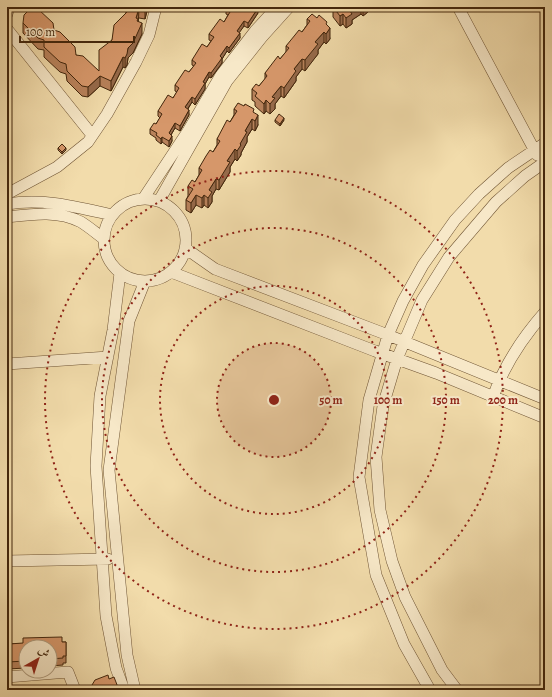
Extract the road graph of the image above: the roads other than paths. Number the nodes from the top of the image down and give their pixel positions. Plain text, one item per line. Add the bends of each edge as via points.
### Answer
1 (9, 7) edge
2 (156, 7) edge
3 (277, 7) edge
4 (289, 7) edge
5 (458, 7) edge
6 (7, 14) edge
7 (7, 29) edge
8 (92, 135) junction
9 (545, 143) edge
10 (534, 149) junction
11 (544, 165) edge
12 (7, 194) edge
13 (143, 199) junction
14 (159, 201) junction
15 (7, 204) edge
16 (112, 215) junction
17 (7, 217) edge
18 (104, 239) junction
19 (186, 248) junction
20 (120, 272) junction
21 (171, 272) junction
22 (145, 281) junction
23 (545, 312) edge
24 (388, 335) junction
25 (404, 342) junction
26 (382, 354) junction
27 (108, 357) junction
28 (398, 359) junction
29 (7, 364) edge
30 (499, 380) junction
31 (493, 397) junction
32 (545, 399) edge
33 (545, 418) edge
34 (117, 558) junction
35 (102, 559) junction
36 (7, 561) edge
37 (7, 677) edge
38 (75, 690) edge
39 (124, 690) edge
40 (135, 690) edge
41 (430, 690) edge
42 (457, 690) edge

1 - 6 street
2 - 8 street via 149,35 107,114
3 - 13 street via 221,75
4 - 14 street via 227,81
5 - 10 street
7 - 8 street
8 - 12 street via 88,142 57,167
9 - 10 street
10 - 11 street
10 - 24 street via 479,194 455,220 423,265
11 - 25 street via 525,176 496,202 449,257 422,300
13 - 14 street
13 - 16 street via 121,206
14 - 19 street via 172,209 181,220 186,234
15 - 16 street via 52,202
16 - 18 street via 106,226
17 - 18 street via 55,214 80,222
18 - 20 street via 105,252
19 - 21 street
19 - 24 street via 215,269
20 - 22 street via 131,279
20 - 27 street
21 - 22 street via 159,279
21 - 26 street
22 - 34 street via 129,321 109,470
23 - 30 street via 510,359
24 - 25 street
24 - 26 street
25 - 28 street
25 - 30 street
26 - 28 street
26 - 41 street via 369,400 359,477 376,575 404,644
27 - 29 street
27 - 35 street via 100,396 96,466
28 - 31 street
28 - 42 street via 383,406 376,457 380,510 392,561 405,598 442,670
30 - 31 street
30 - 32 street
31 - 33 street
34 - 35 street
34 - 40 street via 127,654
35 - 36 street
35 - 39 street via 106,616 116,668
37 - 38 street via 68,672

